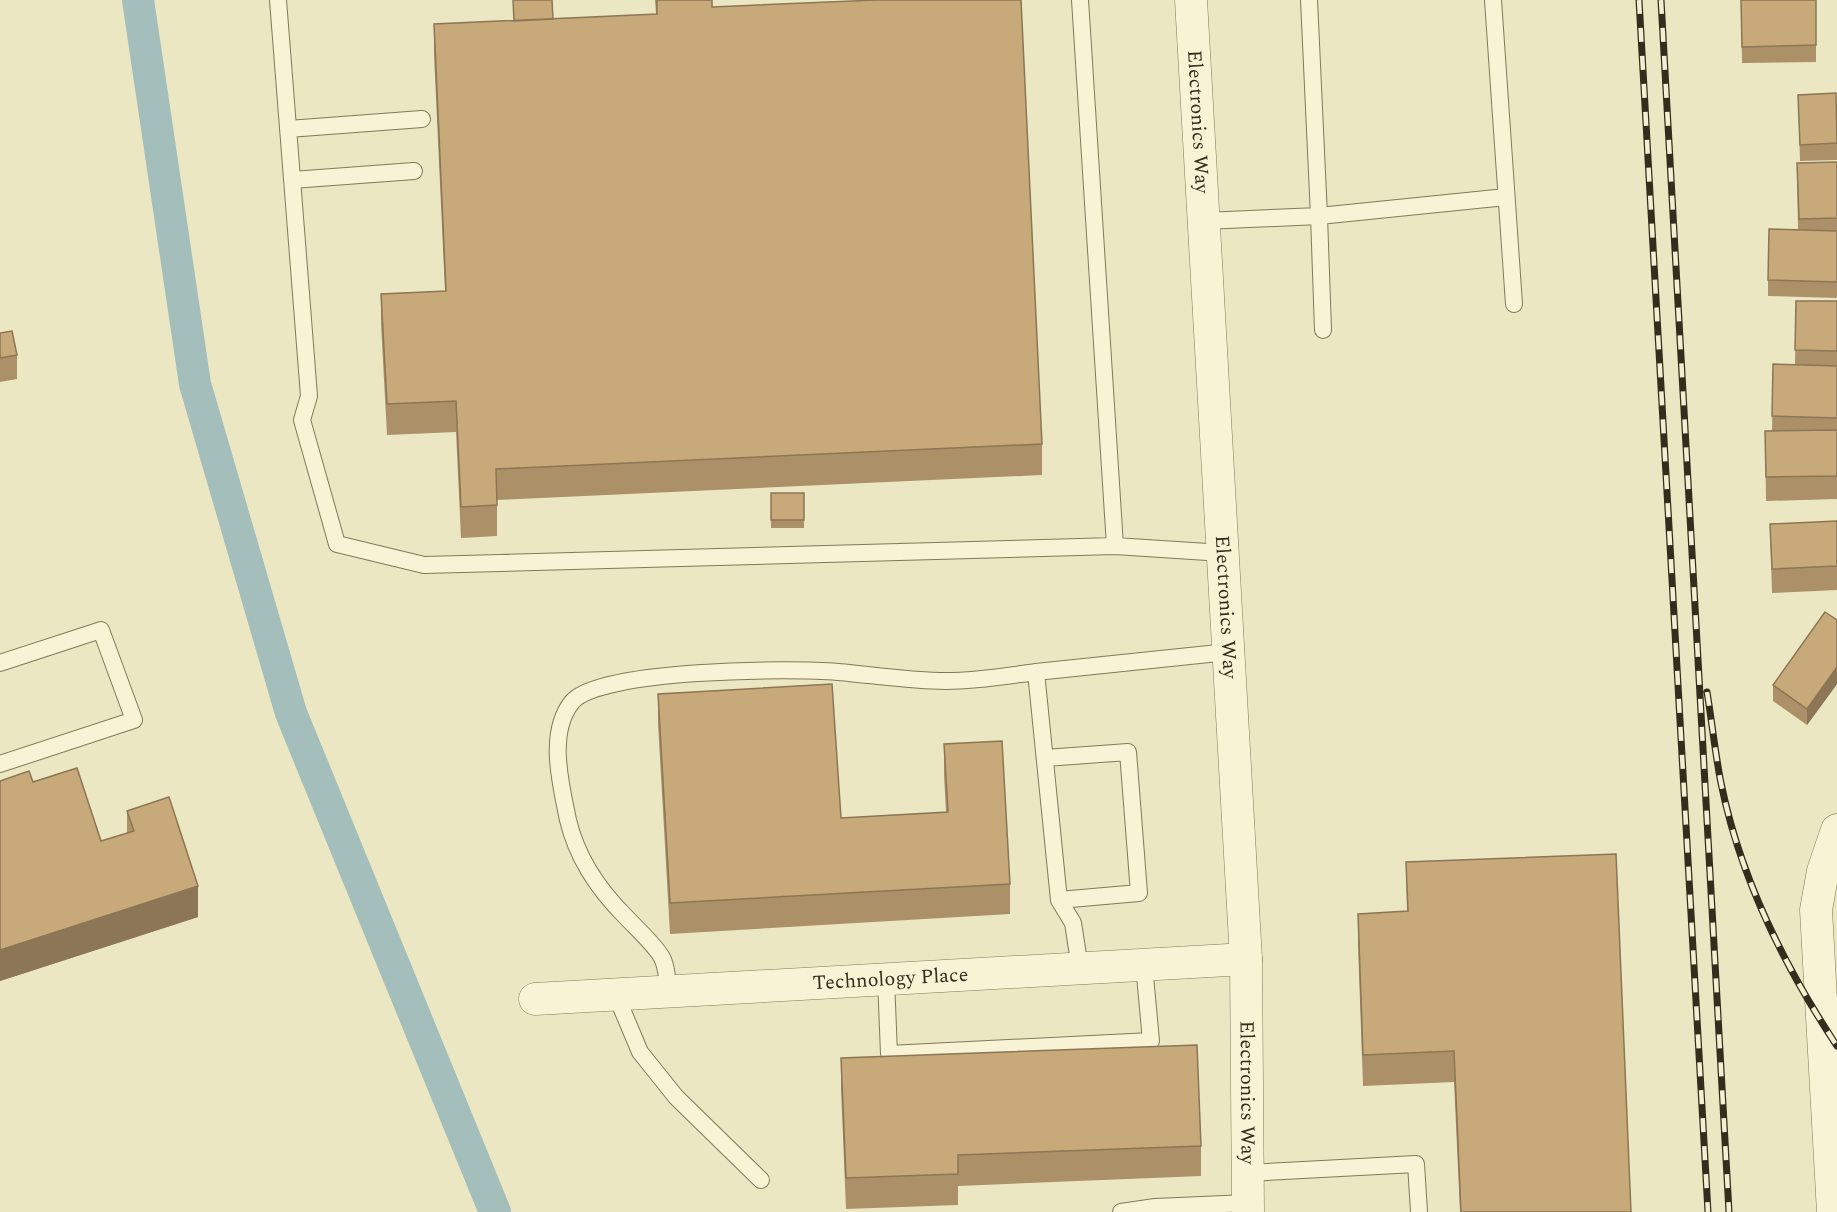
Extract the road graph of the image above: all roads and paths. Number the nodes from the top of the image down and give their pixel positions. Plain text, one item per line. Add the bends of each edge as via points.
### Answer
1 (278, 0) edge
2 (1080, 0) edge
3 (1191, 0) edge
4 (1309, 0) edge
5 (1492, 0) edge
6 (422, 119) dead end
7 (288, 129) junction
8 (414, 171) dead end
9 (292, 180) junction
10 (1506, 197) junction
11 (1319, 216) junction
12 (1204, 221) junction
13 (1514, 304) dead end
14 (1323, 330) dead end
15 (1115, 546) junction
16 (1222, 553) junction
17 (1228, 652) junction
18 (0, 663) edge
19 (1036, 672) junction
20 (1045, 758) junction
21 (0, 764) edge
22 (1837, 830) edge
23 (1059, 900) junction
24 (1827, 910) edge
25 (1246, 959) junction
26 (1144, 965) junction
27 (1080, 968) junction
28 (886, 979) junction
29 (669, 992) junction
30 (616, 995) junction
31 (535, 999) dead end
32 (761, 1180) dead end
33 (1248, 1196) edge
34 (1834, 1210) edge
35 (1121, 1212) edge
36 (1419, 1212) edge

1 - 7 lane
2 - 15 lane
3 - 12 street, Electronics Way
4 - 11 lane
5 - 10 lane
6 - 7 lane
7 - 9 lane
8 - 9 lane
9 - 15 lane via 309,396 302,420 337,544 424,565
10 - 11 lane
10 - 13 lane
11 - 12 lane
11 - 14 lane
12 - 16 street, Electronics Way
15 - 16 lane
16 - 17 street, Electronics Way
17 - 19 lane
17 - 25 street, Electronics Way
18 - 21 lane via 101,630 134,720
19 - 20 lane
19 - 29 lane via 945,681 837,672 760,671 652,677 618,681 572,700 558,738 569,823 582,859 599,889 663,958
20 - 23 lane
20 - 23 lane via 1128,752 1139,893
22 - 24 street via 1823,871
23 - 27 lane via 1073,923
24 - 34 street
25 - 26 street, Technology Place
25 - 33 street, Electronics Way
26 - 27 street, Technology Place
26 - 28 lane via 1151,1041 889,1054
27 - 28 street, Technology Place
28 - 29 street, Technology Place
29 - 30 street, Technology Place
30 - 31 street, Technology Place
30 - 32 lane via 640,1052 676,1097
33 - 35 lane
33 - 36 lane via 1416,1164

